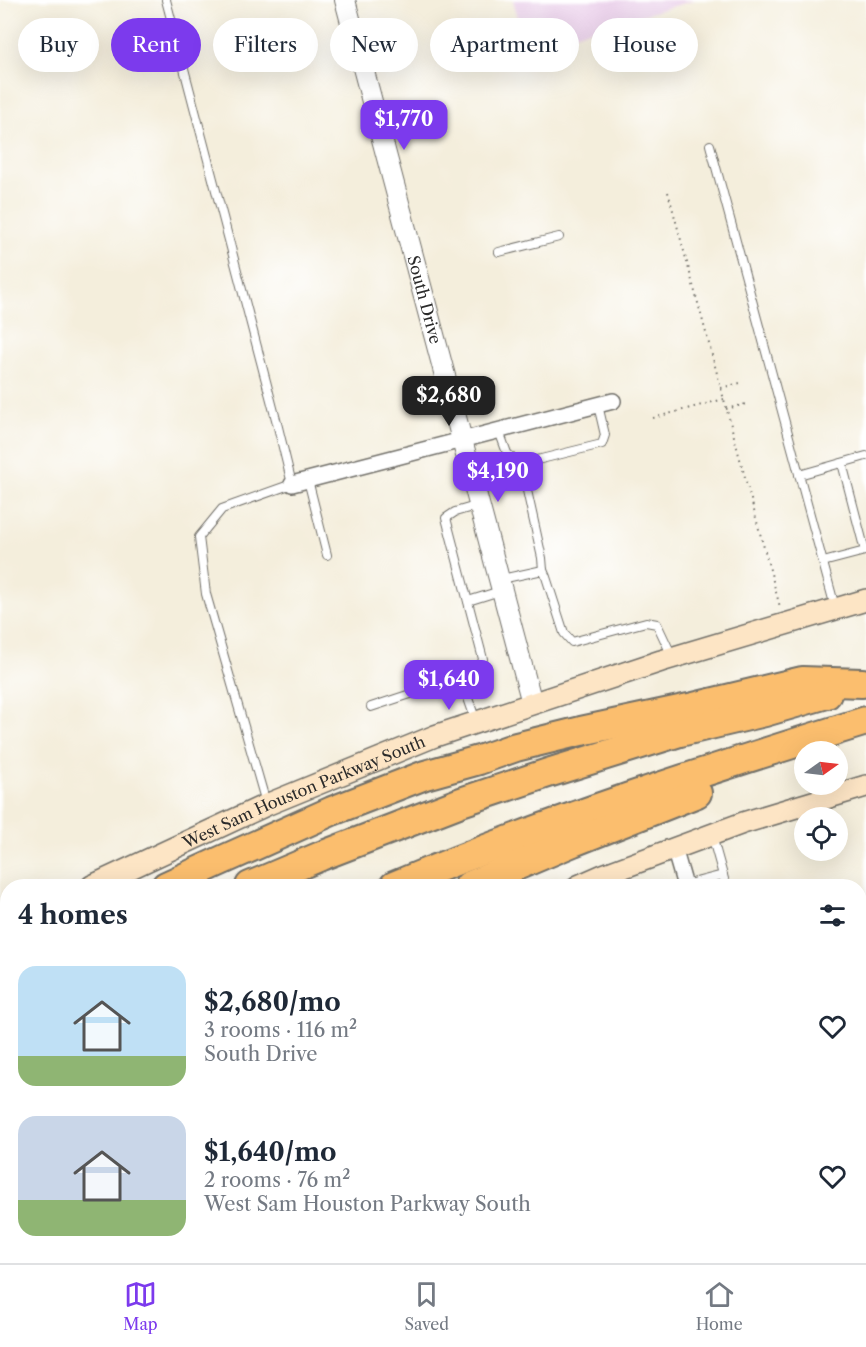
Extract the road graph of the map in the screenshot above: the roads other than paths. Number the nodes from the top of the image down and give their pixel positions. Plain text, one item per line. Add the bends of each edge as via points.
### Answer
1 (166, 0) edge
2 (345, 0) edge
3 (710, 145) dead end
4 (559, 237) dead end
5 (499, 252) dead end
6 (613, 401) dead end
7 (597, 405) junction
8 (499, 431) junction
9 (462, 441) junction
10 (866, 456) edge
11 (842, 463) junction
12 (522, 468) junction
13 (799, 475) junction
14 (308, 480) junction
15 (292, 484) junction
16 (479, 505) junction
17 (866, 551) edge
18 (327, 555) dead end
19 (823, 562) junction
20 (543, 570) junction
21 (500, 585) junction
22 (468, 600) junction
23 (866, 600) edge
24 (835, 609) junction
25 (673, 657) junction
26 (864, 683) edge
27 (463, 684) junction
28 (532, 703) junction
29 (371, 707) dead end
30 (866, 721) edge
31 (476, 722) junction
32 (781, 748) junction
33 (866, 786) edge
34 (266, 805) junction
35 (711, 834) junction
36 (674, 848) junction
37 (723, 875) junction
38 (107, 879) edge
39 (181, 879) edge
40 (266, 879) edge
41 (412, 879) edge
42 (486, 879) edge
43 (594, 879) edge
44 (683, 879) edge
45 (709, 879) edge
46 (724, 879) edge

1 - 15 lane
2 - 9 street, South Drive
3 - 13 lane
4 - 5 lane
6 - 7 street
7 - 8 street
7 - 12 lane via 605,435 602,444 529,462
8 - 9 street
8 - 12 lane via 507,453
9 - 14 street
9 - 16 street, South Drive
10 - 11 lane
11 - 13 lane
11 - 17 lane
12 - 20 lane
13 - 19 lane
14 - 15 street
14 - 18 lane
15 - 34 lane via 222,509 199,537 206,594
16 - 21 street, South Drive
16 - 22 lane via 446,518
17 - 19 lane
19 - 24 lane
20 - 21 lane
20 - 25 lane via 564,633 572,642 646,622 657,624
21 - 22 lane
21 - 28 street, South Drive
22 - 27 lane via 483,659 479,672
23 - 24 main road, West Sam Houston Parkway South
24 - 25 main road, West Sam Houston Parkway South
25 - 28 main road, West Sam Houston Parkway South
26 - 39 highway via 802,681 516,747 425,775 332,811
26 - 40 highway via 680,732 548,773 461,802
27 - 29 lane via 453,680
27 - 31 lane
28 - 31 main road, West Sam Houston Parkway South
30 - 32 highway
31 - 34 main road, West Sam Houston Parkway South
32 - 41 highway via 576,815
32 - 42 highway via 760,770
33 - 35 main road
34 - 38 main road, West Sam Houston Parkway South
35 - 36 main road
35 - 37 lane
36 - 43 main road
36 - 44 street
37 - 45 lane
37 - 46 lane

